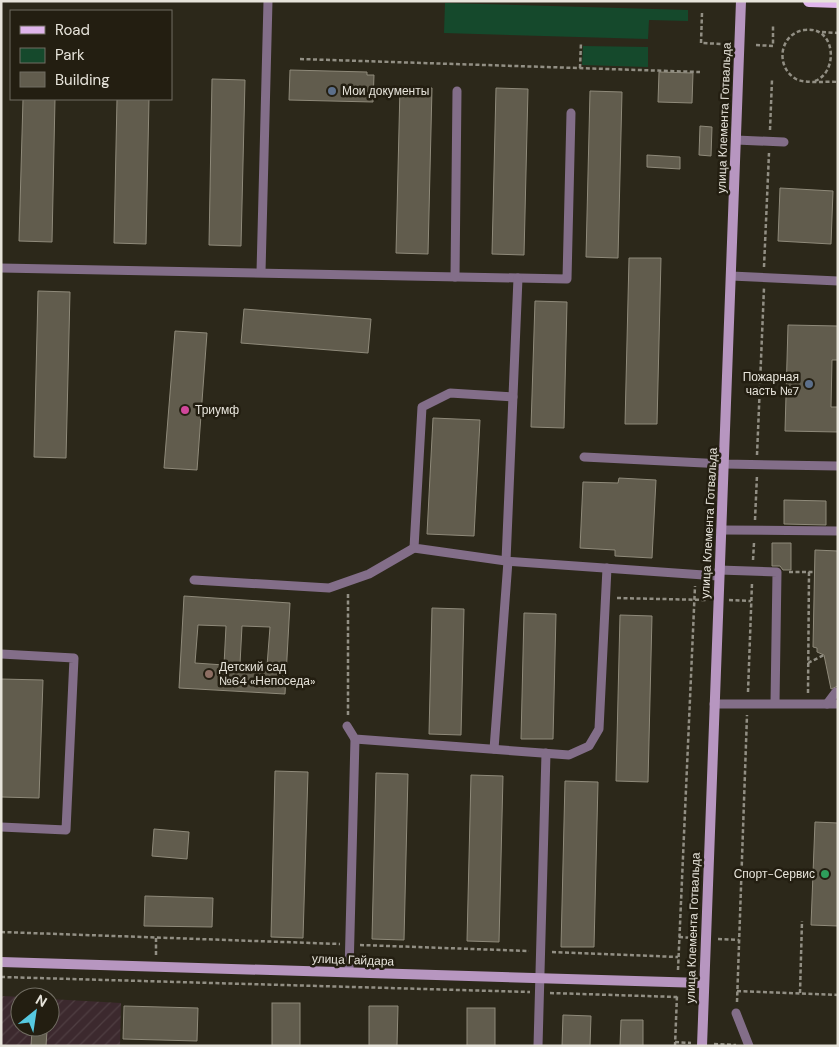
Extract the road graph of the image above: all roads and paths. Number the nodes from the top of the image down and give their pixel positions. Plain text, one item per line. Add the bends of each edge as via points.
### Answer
1 (268, 1) edge
2 (741, 1) edge
3 (809, 1) edge
4 (838, 2) edge
5 (702, 13) dead end
6 (773, 26) dead end
7 (820, 32) junction
8 (838, 33) edge
9 (580, 42) dead end
10 (723, 44) dead end
11 (756, 45) dead end
12 (300, 60) dead end
13 (580, 68) junction
14 (700, 72) dead end
15 (814, 81) junction
16 (838, 82) edge
17 (457, 91) dead end
18 (571, 113) dead end
19 (736, 140) junction
20 (784, 142) dead end
21 (1, 268) edge
22 (261, 272) junction
23 (455, 276) junction
24 (731, 276) junction
25 (518, 278) junction
26 (838, 281) edge
27 (513, 397) junction
28 (584, 456) dead end
29 (724, 464) junction
30 (838, 466) edge
31 (720, 530) junction
32 (838, 531) edge
33 (414, 548) junction
34 (507, 561) junction
35 (607, 568) junction
36 (777, 572) junction
37 (810, 572) junction
38 (815, 572) dead end
39 (718, 573) junction
40 (695, 574) junction
41 (194, 580) dead end
42 (348, 581) junction
43 (605, 597) junction
44 (694, 600) junction
45 (718, 600) junction
46 (752, 601) dead end
47 (1, 654) edge
48 (824, 655) dead end
49 (808, 663) junction
50 (836, 692) dead end
51 (775, 703) junction
52 (714, 704) junction
53 (808, 704) junction
54 (827, 704) junction
55 (838, 704) edge
56 (348, 726) joint
57 (355, 739) junction
58 (494, 749) junction
59 (546, 753) junction
60 (1, 827) edge
61 (802, 921) dead end
62 (1, 962) edge
63 (349, 972) junction
64 (1, 977) edge
65 (540, 978) junction
66 (677, 982) junction
67 (703, 983) junction
68 (737, 991) dead end
69 (539, 993) junction
70 (800, 993) junction
71 (838, 995) edge
72 (677, 997) junction
73 (736, 1013) dead end
74 (538, 1046) edge
75 (675, 1046) edge
76 (702, 1046) edge
77 (749, 1046) edge

1 - 22 lane
2 - 19 street, улица Клемента Готвальда
3 - 4 main road
5 - 10 path via 701,43
6 - 11 path via 773,46
7 - 8 path
7 - 15 path via 831,42 834,60 826,75
7 - 15 path via 800,30 792,34 783,49 788,73 803,81
9 - 13 path
12 - 13 path
13 - 14 path
15 - 16 path
17 - 23 lane
18 - 25 lane via 567,279
19 - 20 lane
19 - 24 street, улица Клемента Готвальда
21 - 22 lane
22 - 23 lane
23 - 25 lane
24 - 26 lane
24 - 29 street, улица Клемента Готвальда
25 - 27 lane
27 - 33 lane via 450,393 422,408
27 - 34 lane
28 - 29 lane
29 - 30 lane
29 - 31 street, улица Клемента Готвальда
31 - 32 lane
31 - 39 street, улица Клемента Готвальда
33 - 34 lane
33 - 42 lane via 369,574
34 - 35 lane
34 - 58 lane
35 - 40 lane
35 - 43 lane
36 - 37 path
36 - 39 lane
36 - 51 lane
37 - 38 path
37 - 49 path
39 - 40 lane
39 - 45 street, улица Клемента Готвальда
40 - 44 path
41 - 42 lane via 329,588
42 - 56 path
43 - 44 path
43 - 59 lane via 599,729 589,746 569,755
44 - 45 path
44 - 66 path
45 - 46 path
45 - 52 street, улица Клемента Готвальда
47 - 60 lane via 74,658 66,830
48 - 49 path
49 - 53 path
50 - 54 lane
51 - 52 lane
51 - 53 lane
52 - 67 street, улица Клемента Готвальда
53 - 54 lane
54 - 55 lane
56 - 57 lane
57 - 58 lane
57 - 63 lane
58 - 59 lane
59 - 65 lane
61 - 70 path
62 - 63 street, улица Гайдара
63 - 65 street, улица Гайдара
64 - 69 path
65 - 66 street, улица Гайдара
65 - 69 lane
66 - 67 street, улица Гайдара
66 - 72 path
67 - 76 street, улица Клемента Готвальда
68 - 70 path
69 - 72 path
69 - 74 lane
70 - 71 path
72 - 75 path
73 - 77 lane

